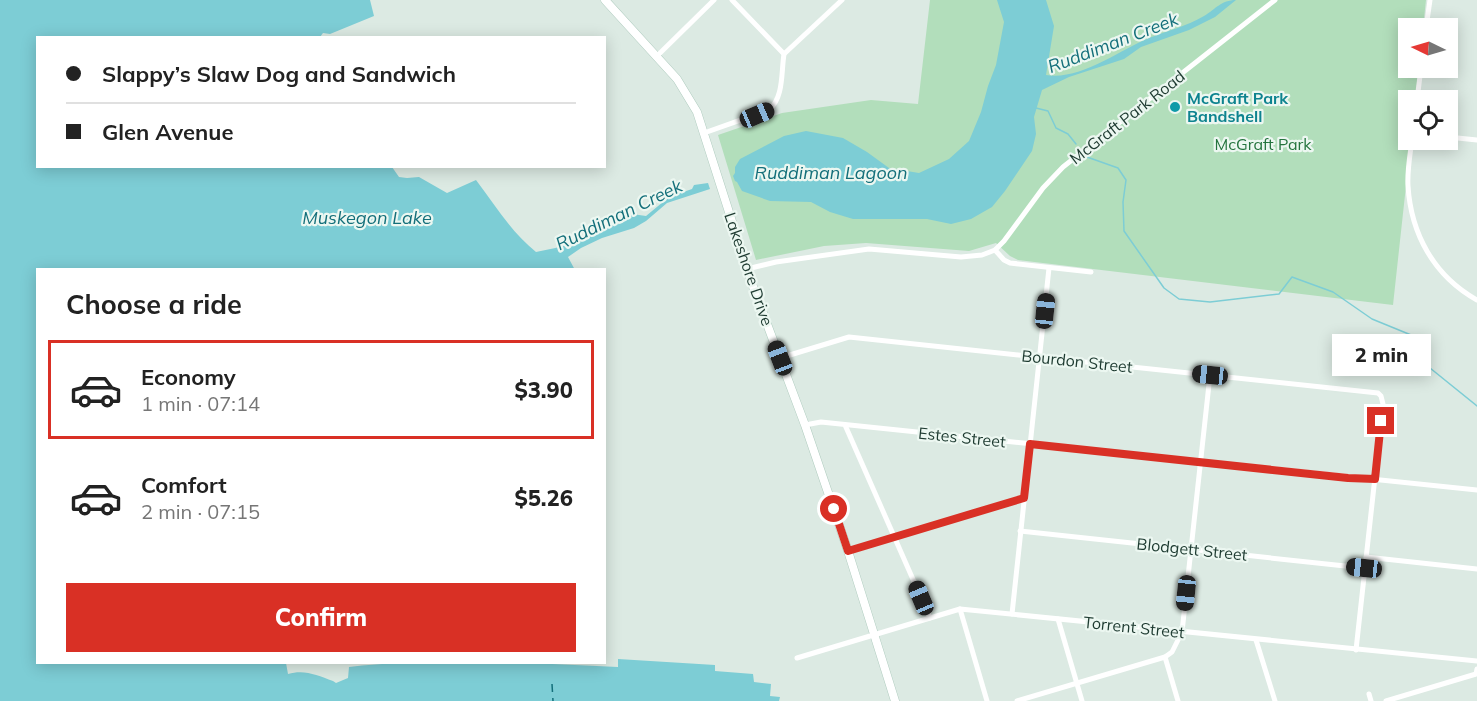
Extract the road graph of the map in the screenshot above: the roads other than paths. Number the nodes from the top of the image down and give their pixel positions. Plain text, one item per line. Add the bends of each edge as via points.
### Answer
1 (604, 0) edge
2 (714, 0) edge
3 (732, 0) edge
4 (842, 0) edge
5 (1275, 0) edge
6 (1430, 0) edge
7 (1427, 18) edge
8 (784, 54) junction
9 (657, 56) junction
10 (704, 133) junction
11 (1458, 138) edge
12 (1477, 140) edge
13 (1411, 150) edge
14 (994, 250) junction
15 (1049, 268) junction
16 (747, 269) junction
17 (1091, 272) dead end
18 (1477, 300) edge
19 (1040, 357) junction
20 (780, 358) junction
21 (1210, 375) junction
22 (805, 425) junction
23 (845, 425) junction
24 (1030, 444) junction
25 (1200, 462) junction
26 (1375, 479) junction
27 (1477, 490) edge
28 (1024, 498) junction
29 (1020, 531) junction
30 (894, 537) junction
31 (1191, 549) junction
32 (848, 551) junction
33 (1366, 557) junction
34 (1364, 568) junction
35 (1477, 569) edge
36 (960, 609) junction
37 (1012, 614) junction
38 (930, 618) junction
39 (1058, 619) junction
40 (1182, 632) junction
41 (875, 634) junction
42 (1256, 640) junction
43 (1356, 650) junction
44 (1165, 657) junction
45 (797, 658) dead end
46 (1477, 661) edge
47 (1477, 669) edge
48 (1077, 683) junction
49 (895, 701) edge
50 (987, 701) edge
51 (1017, 701) edge
52 (1083, 701) edge
53 (1178, 701) edge
54 (1275, 701) edge
55 (1386, 701) edge

1 - 9 main road, Lakeshore Drive
2 - 9 street
3 - 8 street
4 - 8 street
5 - 14 street, McGraft Park Road via 1063,167
6 - 7 street
8 - 10 street via 777,99 769,110
9 - 10 main road, Lakeshore Drive via 688,94
10 - 16 main road, Lakeshore Drive
11 - 12 street
13 - 18 street via 1409,198 1418,233 1430,258 1450,281
14 - 15 street via 1007,262
14 - 16 street via 961,257 869,249
15 - 17 street
15 - 19 street
16 - 20 main road, Lakeshore Drive
19 - 20 street, Bourdon Street via 849,337
19 - 21 street, Bourdon Street
19 - 24 street
20 - 22 main road, Lakeshore Drive
21 - 25 street
21 - 26 street, Bourdon Street via 1381,396
22 - 23 street, Estes Street
22 - 32 main road, Lakeshore Drive
23 - 24 street, Estes Street
23 - 30 street
24 - 25 street, Estes Street
24 - 28 street
25 - 26 street, Estes Street
25 - 31 street
26 - 27 street, Estes Street
26 - 33 street
28 - 29 street
28 - 30 street
29 - 31 street, Blodgett Street
29 - 37 street
30 - 32 street
30 - 38 street
31 - 34 street, Blodgett Street
31 - 40 street
32 - 41 main road, Lakeshore Drive
33 - 34 street
33 - 35 street
34 - 43 street
36 - 37 street, Torrent Street
36 - 38 street, Torrent Street
36 - 50 street
37 - 39 street, Torrent Street
38 - 41 street, Torrent Street
39 - 40 street, Torrent Street
39 - 48 street
40 - 42 street, Torrent Street
40 - 44 street
41 - 45 street, Torrent Street
41 - 49 main road, Lakeshore Drive
42 - 43 street, Torrent Street
42 - 54 street
43 - 46 street, Torrent Street
44 - 48 street
44 - 53 street
47 - 55 street via 1476,674
48 - 51 street
48 - 52 street

